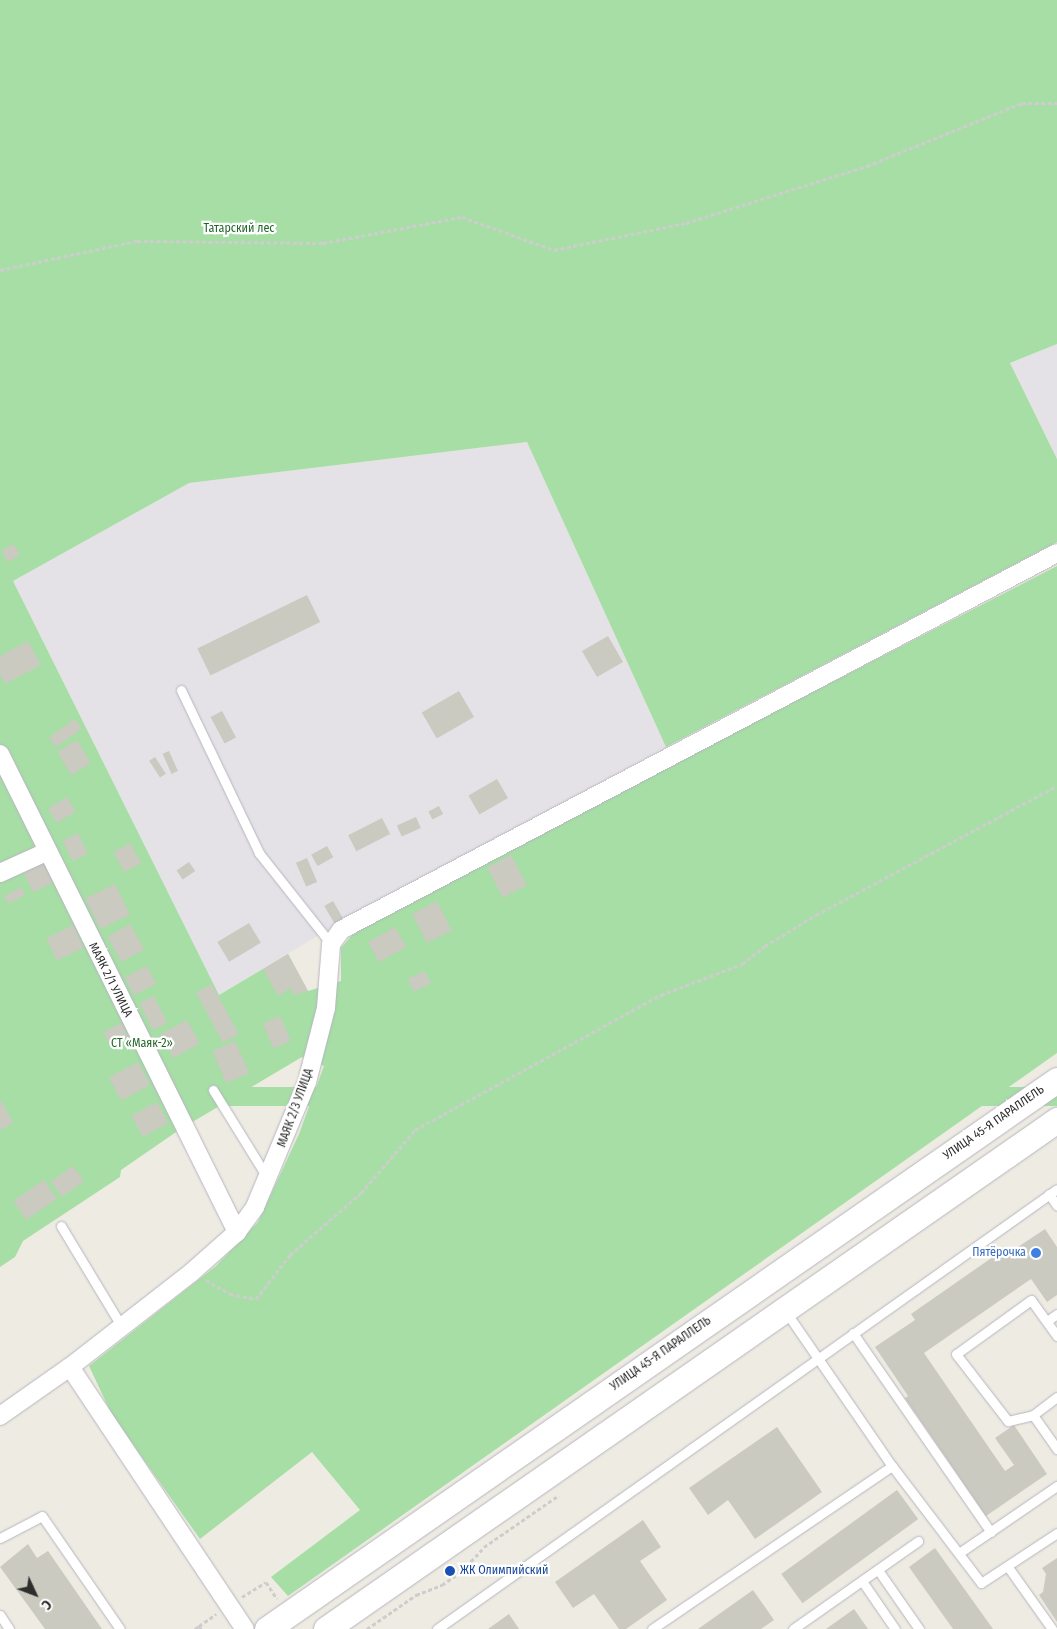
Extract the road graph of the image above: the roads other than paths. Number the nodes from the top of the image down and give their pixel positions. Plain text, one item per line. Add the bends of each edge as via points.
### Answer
1 (1057, 553) edge
2 (181, 690) dead end
3 (0, 754) edge
4 (46, 852) junction
5 (0, 873) edge
6 (331, 944) junction
7 (1057, 1080) edge
8 (213, 1090) dead end
9 (1057, 1120) edge
10 (269, 1180) junction
11 (1053, 1192) edge
12 (1057, 1206) edge
13 (61, 1226) dead end
14 (237, 1232) junction
15 (785, 1310) junction
16 (1057, 1314) edge
17 (1046, 1322) junction
18 (122, 1327) junction
19 (853, 1333) junction
20 (1057, 1336) edge
21 (818, 1358) junction
22 (70, 1367) junction
23 (1057, 1397) edge
24 (1033, 1415) junction
25 (0, 1416) edge
26 (1057, 1449) edge
27 (892, 1466) junction
28 (1057, 1486) edge
29 (991, 1532) junction
30 (1057, 1533) edge
31 (0, 1538) edge
32 (918, 1542) dead end
33 (960, 1553) junction
34 (1008, 1567) junction
35 (878, 1570) junction
36 (862, 1581) junction
37 (0, 1615) edge
38 (9, 1629) edge
39 (120, 1629) edge
40 (244, 1629) edge
41 (267, 1629) edge
42 (326, 1629) edge
43 (437, 1629) edge
44 (652, 1629) edge
45 (793, 1629) edge
46 (895, 1629) edge
47 (919, 1629) edge
48 (1052, 1629) edge

1 - 6 street via 342,930
2 - 6 lane via 259,853
3 - 4 street, МАЯК 2/1 УЛИЦА
4 - 5 street
4 - 14 street, МАЯК 2/1 УЛИЦА
6 - 10 street, МАЯК 2/3 УЛИЦА via 326,1008 307,1082
7 - 41 main road, УЛИЦА 45-Я ПАРАЛЛЕЛЬ
8 - 10 lane
9 - 15 main road
10 - 14 street, МАЯК 2/3 УЛИЦА
11 - 12 lane
11 - 19 lane
13 - 18 lane
14 - 18 street, МАЯК 2/3 УЛИЦА
15 - 21 lane
15 - 42 main road
16 - 17 lane
17 - 20 lane
17 - 24 lane via 1031,1300 956,1354 1008,1421
18 - 22 street, МАЯК 2/3 УЛИЦА
19 - 21 lane
19 - 29 lane
21 - 27 lane
21 - 43 lane
22 - 25 street, МАЯК 2/3 УЛИЦА
22 - 40 street
23 - 24 lane
24 - 26 lane
27 - 33 lane
27 - 44 lane
28 - 29 lane
29 - 33 lane
30 - 34 lane
31 - 39 lane via 42,1516
32 - 35 lane
33 - 34 lane via 982,1583
34 - 48 lane
35 - 36 lane
35 - 47 lane
36 - 45 lane
36 - 46 lane
37 - 38 lane

